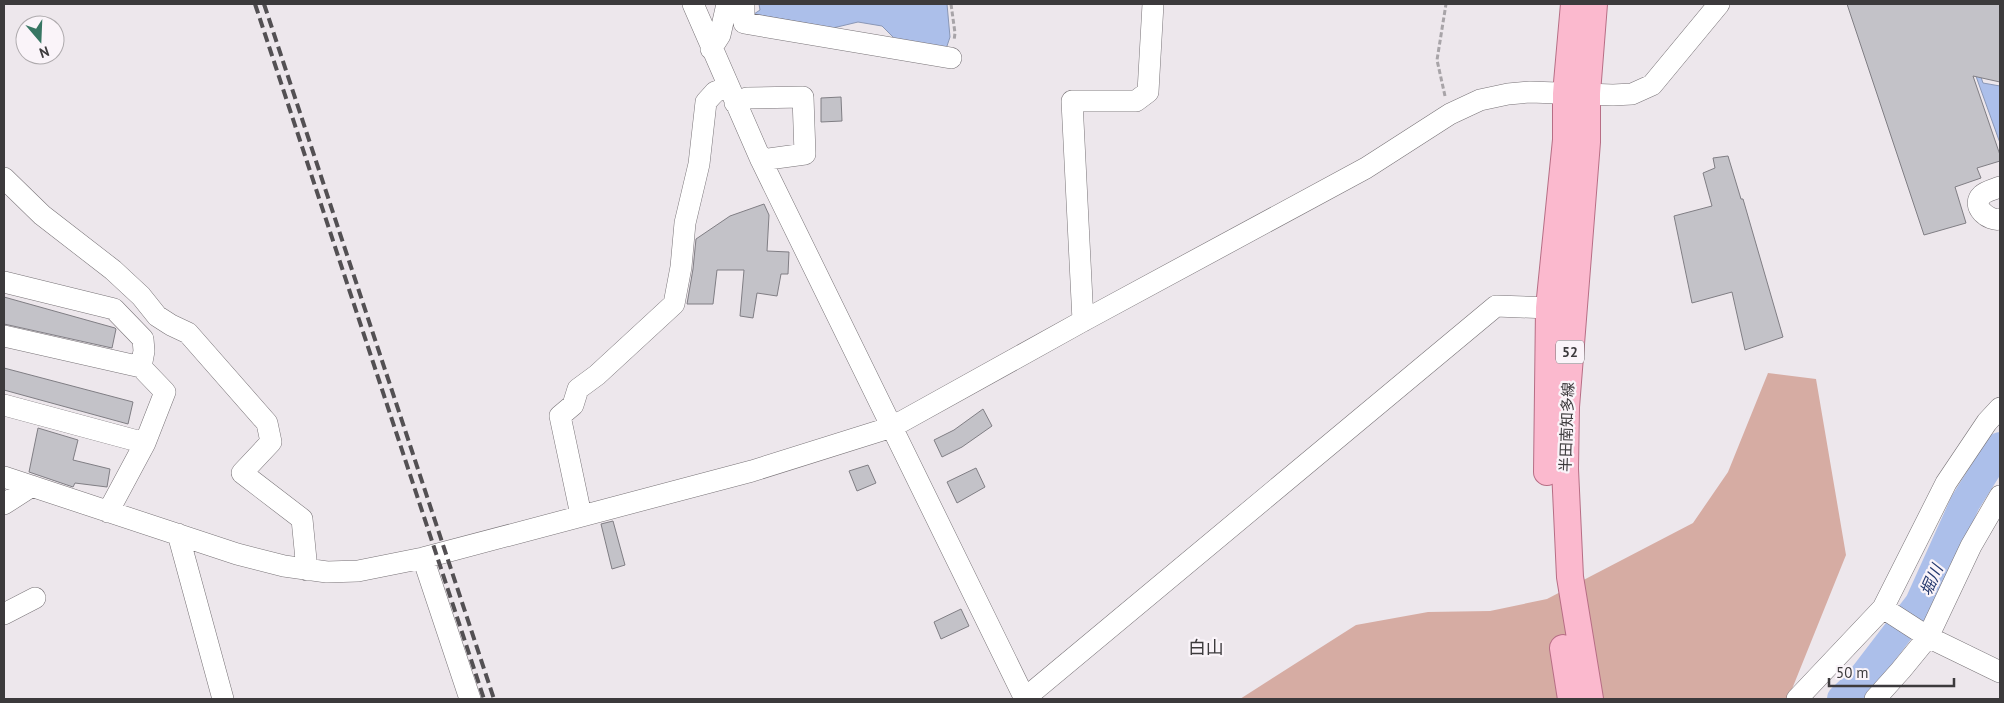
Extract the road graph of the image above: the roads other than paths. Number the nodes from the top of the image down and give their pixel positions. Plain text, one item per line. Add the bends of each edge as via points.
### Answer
1 (693, 4) edge
2 (727, 4) edge
3 (744, 4) edge
4 (1153, 4) edge
5 (1574, 4) edge
6 (1594, 4) edge
7 (1719, 4) edge
8 (711, 48) junction
9 (952, 58) road end
10 (1577, 94) junction
11 (732, 95) junction
12 (761, 160) junction
13 (4, 178) edge
14 (2000, 187) edge
15 (2000, 219) edge
16 (4, 282) edge
17 (1549, 308) junction
18 (1083, 321) junction
19 (4, 336) edge
20 (141, 367) junction
21 (4, 405) edge
22 (2000, 408) edge
23 (892, 428) junction
24 (146, 443) junction
25 (4, 477) edge
26 (32, 486) junction
27 (2000, 496) edge
28 (4, 504) edge
29 (108, 512) junction
30 (581, 515) junction
31 (178, 534) junction
32 (423, 558) junction
33 (307, 570) junction
34 (35, 598) dead end
35 (1883, 608) junction
36 (4, 614) edge
37 (1928, 637) junction
38 (2000, 672) edge
39 (223, 699) edge
40 (470, 699) edge
41 (1025, 699) edge
42 (1571, 699) edge
43 (1590, 699) edge
44 (1797, 699) edge
45 (1875, 699) edge

1 - 8 street
2 - 8 street via 720,35
3 - 9 street via 744,23
4 - 18 street via 1148,92 1136,101 1072,100
5 - 10 main road, 半田南知多線 / 52
6 - 10 main road, 半田南知多線 / 52
7 - 10 street via 1652,85 1632,94
8 - 11 street
10 - 17 main road, 半田南知多線 / 52 via 1566,140
10 - 18 street via 1508,94 1480,100 1450,114 1366,168
10 - 43 main road, 半田南知多線 / 52 via 1587,142 1566,407 1565,469 1570,578
11 - 12 street
11 - 12 street via 747,98 803,97 805,154
11 - 30 street via 714,92 706,102 699,164 685,223 674,304 578,389 573,405 560,416
12 - 23 street
13 - 33 street via 42,215 113,270 157,316 188,333 266,422 271,442 242,473 302,519
14 - 15 street via 1982,195 1979,206 1987,218
16 - 20 street via 114,310 143,339
17 - 41 street via 1496,306
17 - 42 main road, 半田南知多線 / 52 via 1547,420 1550,530 1556,603
18 - 23 street
19 - 20 street
20 - 24 street via 165,392
21 - 24 street
22 - 35 street via 1946,483
23 - 30 street via 752,471
23 - 41 street
24 - 29 street
25 - 26 street
26 - 28 street
26 - 29 street
27 - 37 street via 1971,546
29 - 31 street
30 - 32 street
31 - 33 street via 237,554
31 - 39 street
32 - 33 street via 358,571
32 - 40 street
34 - 36 street
35 - 37 street
35 - 44 street
37 - 38 street
37 - 45 street

